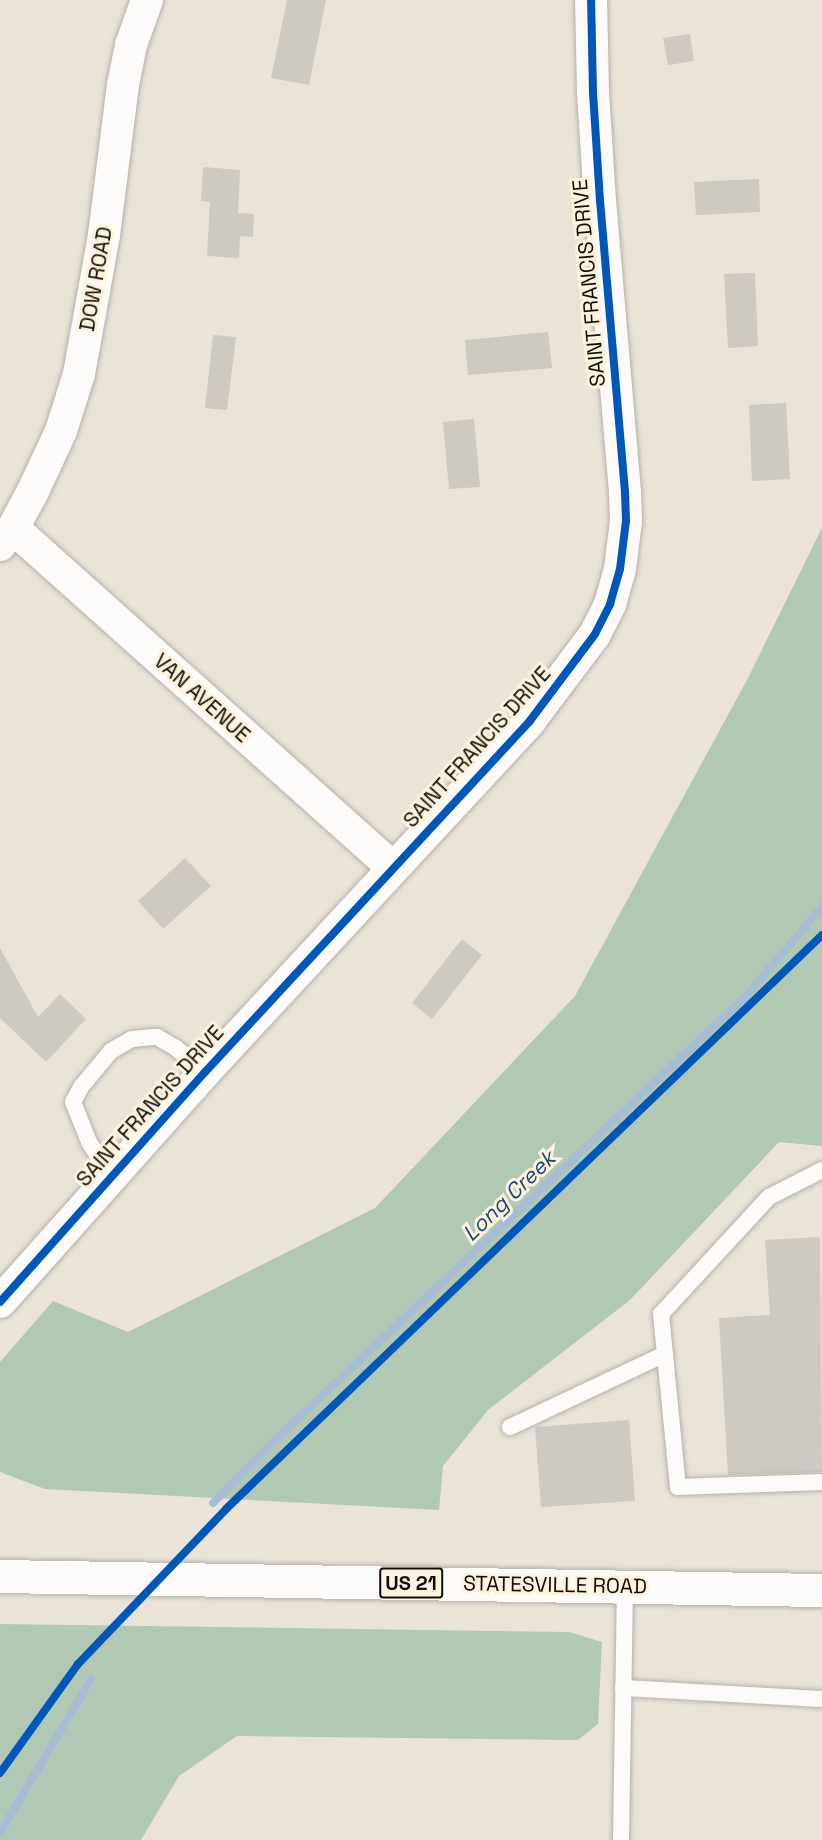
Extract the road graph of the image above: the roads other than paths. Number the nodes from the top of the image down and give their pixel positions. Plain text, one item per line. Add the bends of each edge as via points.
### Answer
1 (147, 0) edge
2 (591, 0) edge
3 (6, 536) edge
4 (392, 867) junction
5 (205, 1072) junction
6 (822, 1170) edge
7 (111, 1177) junction
8 (0, 1302) edge
9 (665, 1354) junction
10 (510, 1427) dead end
11 (822, 1482) edge
12 (0, 1576) edge
13 (625, 1587) junction
14 (822, 1590) edge
15 (623, 1688) junction
16 (822, 1699) edge
17 (621, 1840) edge

1 - 3 street, DOW ROAD via 131,45 123,84 104,235 79,374 61,431
2 - 4 street, SAINT FRANCIS DRIVE via 600,201 626,492 620,569 610,604 577,660 529,722
3 - 4 street, VAN AVENUE
4 - 5 street, SAINT FRANCIS DRIVE
5 - 7 street, SAINT FRANCIS DRIVE
5 - 7 lane via 157,1037 132,1039 111,1051 73,1102 89,1142
6 - 9 lane via 769,1197 661,1314
7 - 8 street, SAINT FRANCIS DRIVE
9 - 10 lane
9 - 11 lane via 678,1487
12 - 13 main road, STATESVILLE ROAD / US 21
13 - 14 main road, STATESVILLE ROAD / US 21
13 - 15 lane
15 - 16 lane
15 - 17 lane

